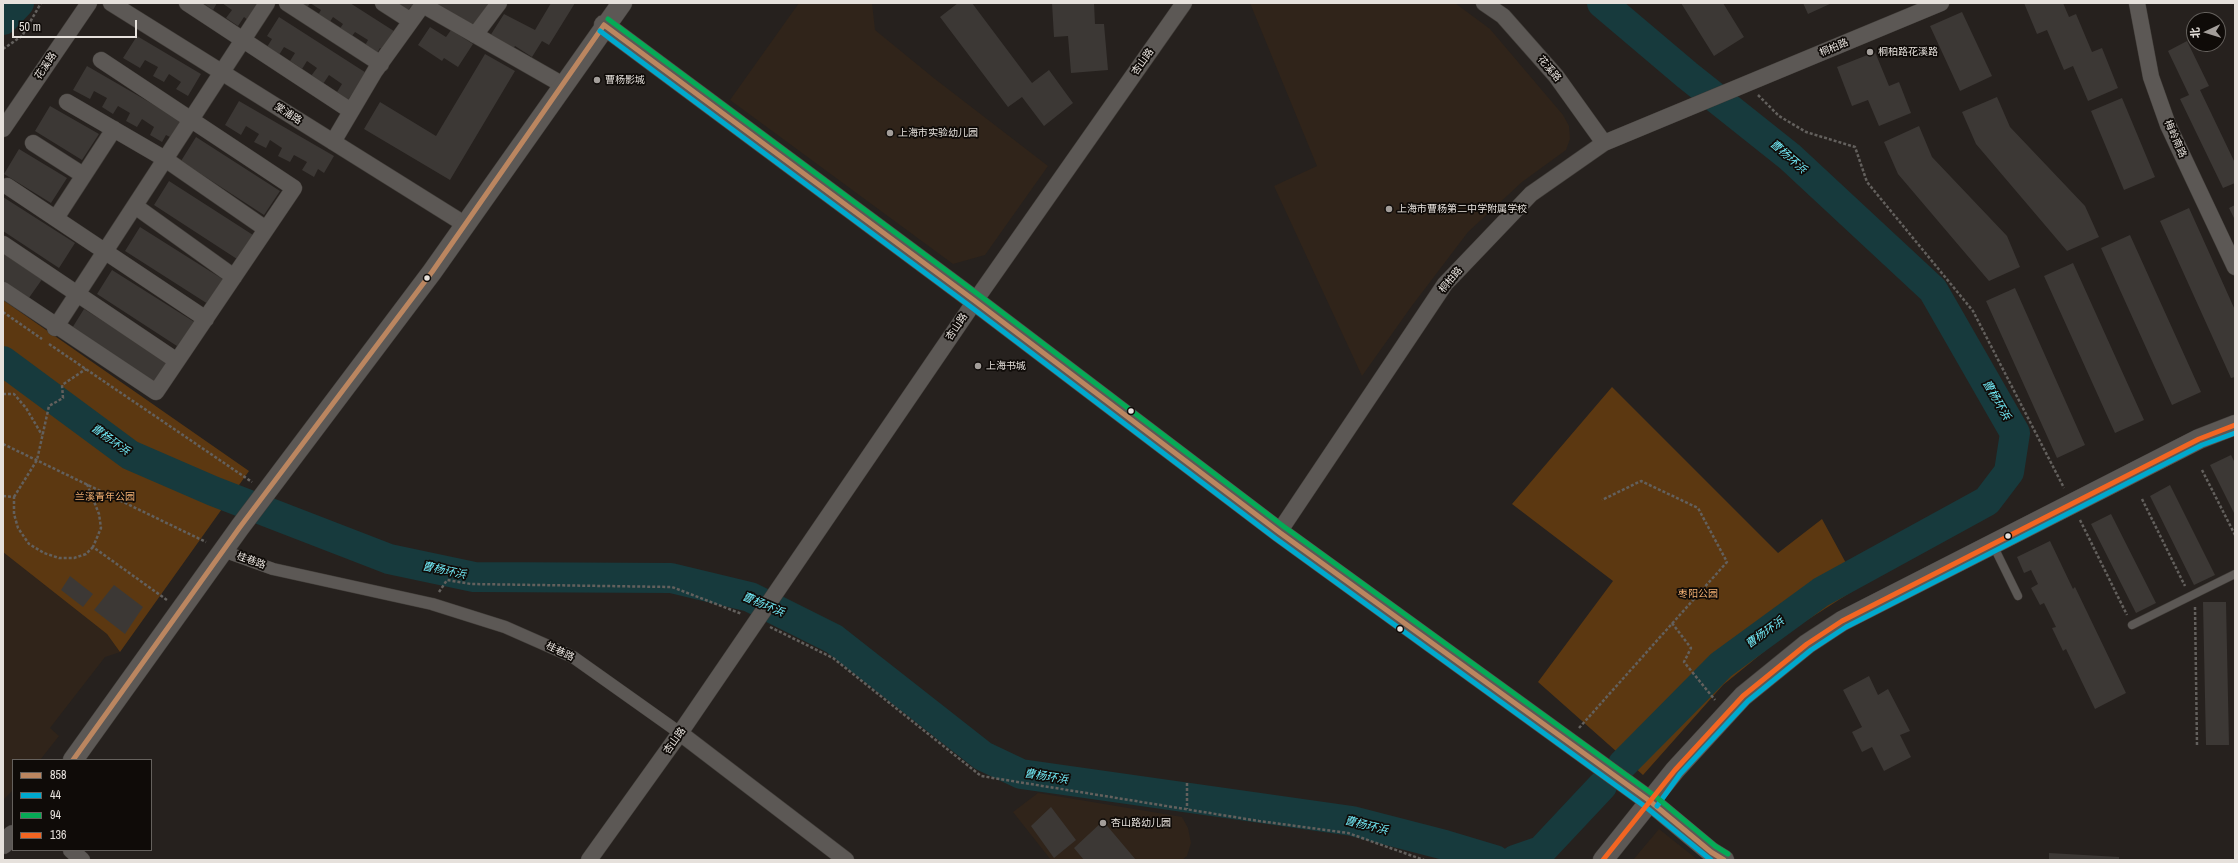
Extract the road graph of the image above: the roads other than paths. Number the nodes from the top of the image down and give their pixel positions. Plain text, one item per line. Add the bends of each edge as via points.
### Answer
1 (89, 3) edge
2 (111, 3) edge
3 (187, 3) edge
4 (267, 3) edge
5 (287, 3) edge
6 (383, 3) edge
7 (499, 3) edge
8 (622, 3) edge
9 (1184, 3) edge
10 (1484, 3) edge
11 (1941, 3) edge
12 (2137, 3) edge
13 (423, 4) edge
14 (411, 21) junction
15 (604, 26) junction
16 (475, 34) junction
17 (243, 40) junction
18 (101, 60) dead end
19 (381, 64) junction
20 (222, 72) junction
21 (563, 85) junction
22 (67, 102) dead end
23 (351, 111) junction
24 (191, 120) junction
25 (3, 129) edge
26 (114, 129) junction
27 (333, 142) junction
28 (33, 143) dead end
29 (1604, 143) junction
30 (165, 159) junction
31 (84, 175) junction
32 (7, 186) dead end
33 (135, 206) junction
34 (56, 218) junction
35 (466, 225) junction
36 (266, 229) junction
37 (3, 244) edge
38 (106, 250) junction
39 (2235, 267) edge
40 (234, 277) junction
41 (3, 290) edge
42 (78, 293) junction
43 (975, 301) junction
44 (206, 319) junction
45 (56, 327) junction
46 (177, 361) junction
47 (2235, 425) edge
48 (1279, 532) junction
49 (1993, 544) junction
50 (223, 551) junction
51 (2235, 574) edge
52 (2018, 596) dead end
53 (2132, 625) road end
54 (680, 733) junction
55 (74, 759) edge
56 (1651, 802) junction
57 (12, 836) edge
58 (3, 844) edge
59 (72, 851) edge
60 (82, 860) edge
61 (589, 860) edge
62 (846, 860) edge
63 (1603, 860) edge
64 (1724, 860) edge

1 - 25 street, 花溪路
2 - 20 street, 棠浦路
3 - 17 street
4 - 17 street
5 - 19 street
6 - 14 street
7 - 16 street
8 - 15 street
9 - 43 street, 杏山路
10 - 29 street, 花溪路 via 1503,16 1556,76
11 - 29 street, 桐柏路
12 - 39 street, 梅岭南路 via 2151,77 2168,125
13 - 14 street
13 - 16 street
14 - 19 street
15 - 21 street
15 - 43 street
16 - 21 street
17 - 20 street
17 - 23 street
18 - 24 street
19 - 23 street
20 - 24 street
20 - 27 street, 棠浦路
21 - 35 street
22 - 26 street
23 - 27 street
24 - 30 street
24 - 36 street via 294,188
26 - 30 street
26 - 31 street
27 - 35 street, 棠浦路
28 - 31 street
29 - 48 street, 桐柏路 via 1531,194 1445,284
30 - 33 street
30 - 36 street
31 - 34 street
32 - 34 street
33 - 38 street
33 - 40 street
34 - 38 street
35 - 50 street
36 - 40 street
37 - 42 street
38 - 42 street
38 - 44 street
40 - 44 street
41 - 45 street
42 - 45 street
42 - 46 street
43 - 48 street
43 - 54 street, 杏山路
44 - 46 street
45 - 46 street via 156,392
47 - 49 street via 2199,439
48 - 56 street
49 - 52 lane
49 - 56 street via 1842,621 1807,644 1743,696 1675,770
50 - 54 street, 桂巷路 via 273,569 432,604 505,627 573,657
50 - 55 street
51 - 53 lane
54 - 61 street, 杏山路
54 - 62 street, 桂巷路
56 - 63 street
56 - 64 street
57 - 58 street
59 - 60 street

